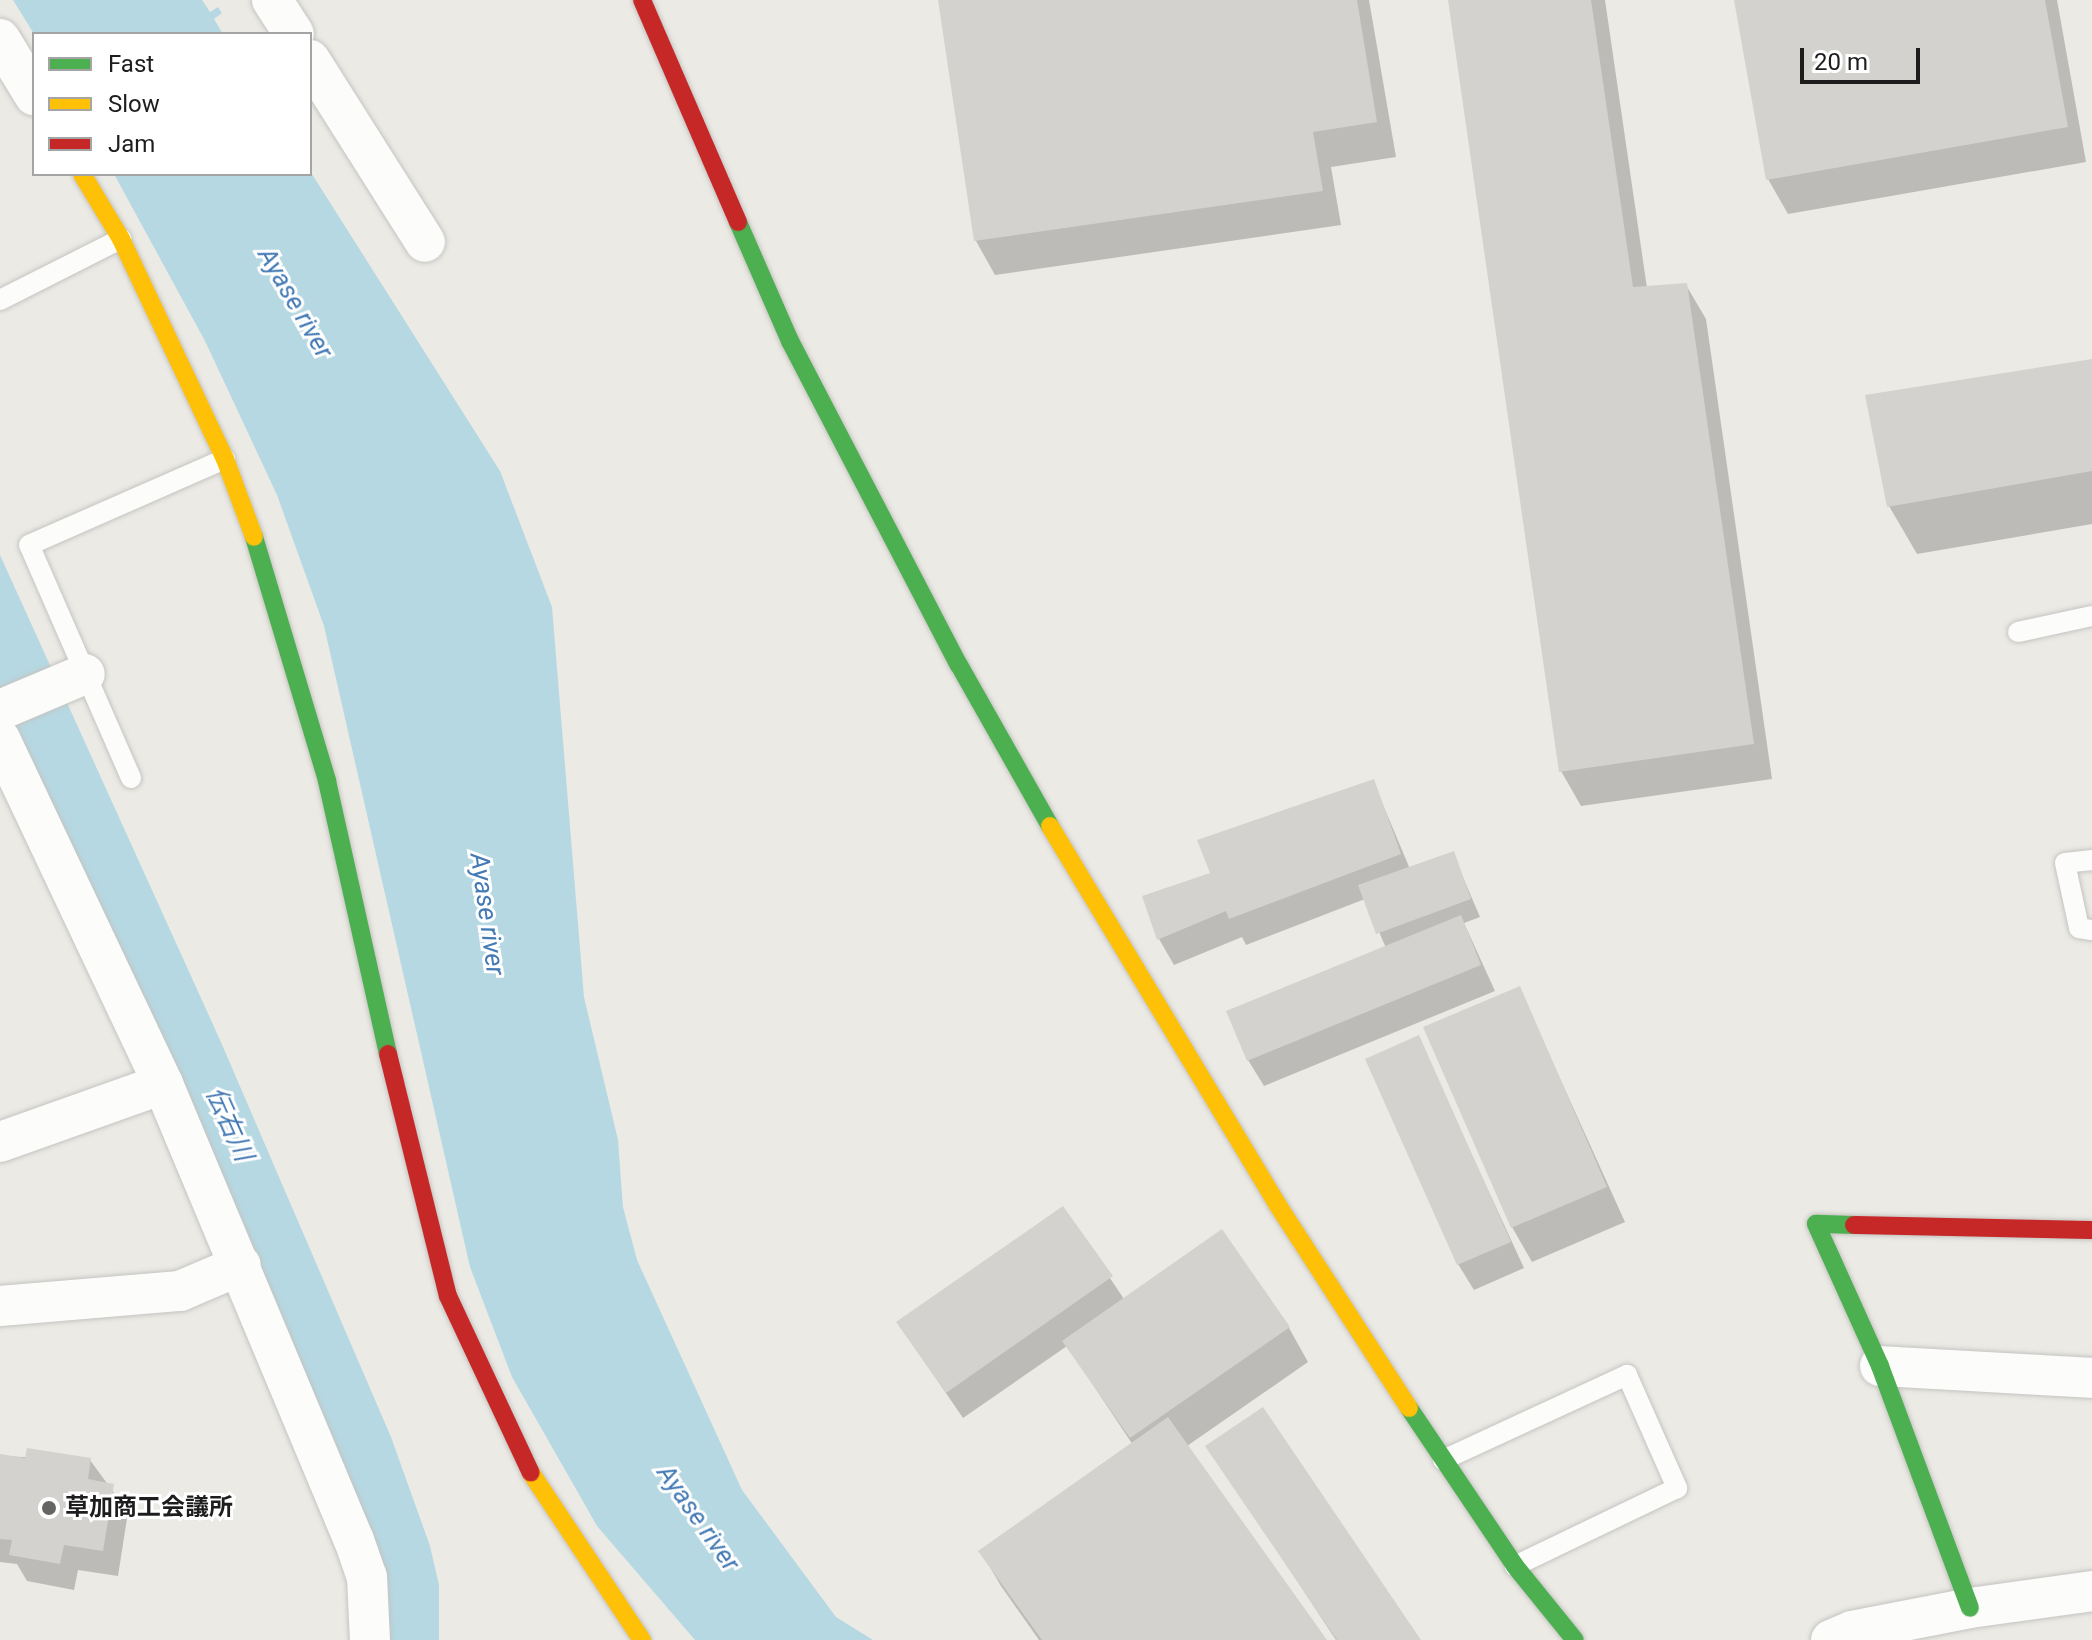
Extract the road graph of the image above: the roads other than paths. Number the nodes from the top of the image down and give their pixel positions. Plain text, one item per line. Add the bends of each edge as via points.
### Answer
1 (272, 0) edge
2 (642, 0) edge
3 (293, 32) edge
4 (0, 39) edge
5 (312, 63) edge
6 (32, 92) edge
7 (83, 176) edge
8 (121, 239) junction
9 (425, 242) dead end
10 (0, 300) edge
11 (225, 459) junction
12 (2092, 616) edge
13 (2018, 632) dead end
14 (75, 678) junction
15 (0, 710) edge
16 (3, 750) edge
17 (131, 778) dead end
18 (2092, 860) edge
19 (2092, 930) edge
20 (163, 1084) junction
21 (0, 1142) edge
22 (2092, 1230) edge
23 (241, 1265) junction
24 (0, 1306) edge
25 (1880, 1366) junction
26 (2092, 1378) edge
27 (1443, 1460) junction
28 (1515, 1566) junction
29 (2092, 1591) edge
30 (1970, 1608) junction
31 (370, 1640) edge
32 (642, 1640) edge
33 (1575, 1640) edge
34 (1831, 1640) edge

1 - 3 street
2 - 27 street via 790,341 959,665 1119,945 1277,1204
4 - 6 street
5 - 9 street
7 - 8 street
8 - 10 lane
8 - 11 street
11 - 14 lane via 29,545
11 - 32 street via 264,566 327,781 427,1225 448,1296 526,1466
12 - 13 lane
14 - 15 street
14 - 17 lane
16 - 20 street
18 - 19 lane via 2065,863 2079,928
20 - 21 street
20 - 23 street
22 - 25 street via 1816,1224
23 - 24 street via 180,1291
23 - 31 street via 367,1577
25 - 26 street
25 - 30 street
27 - 28 street
27 - 28 lane via 1627,1375 1677,1488
28 - 33 street
29 - 30 street
30 - 34 street via 1852,1631

